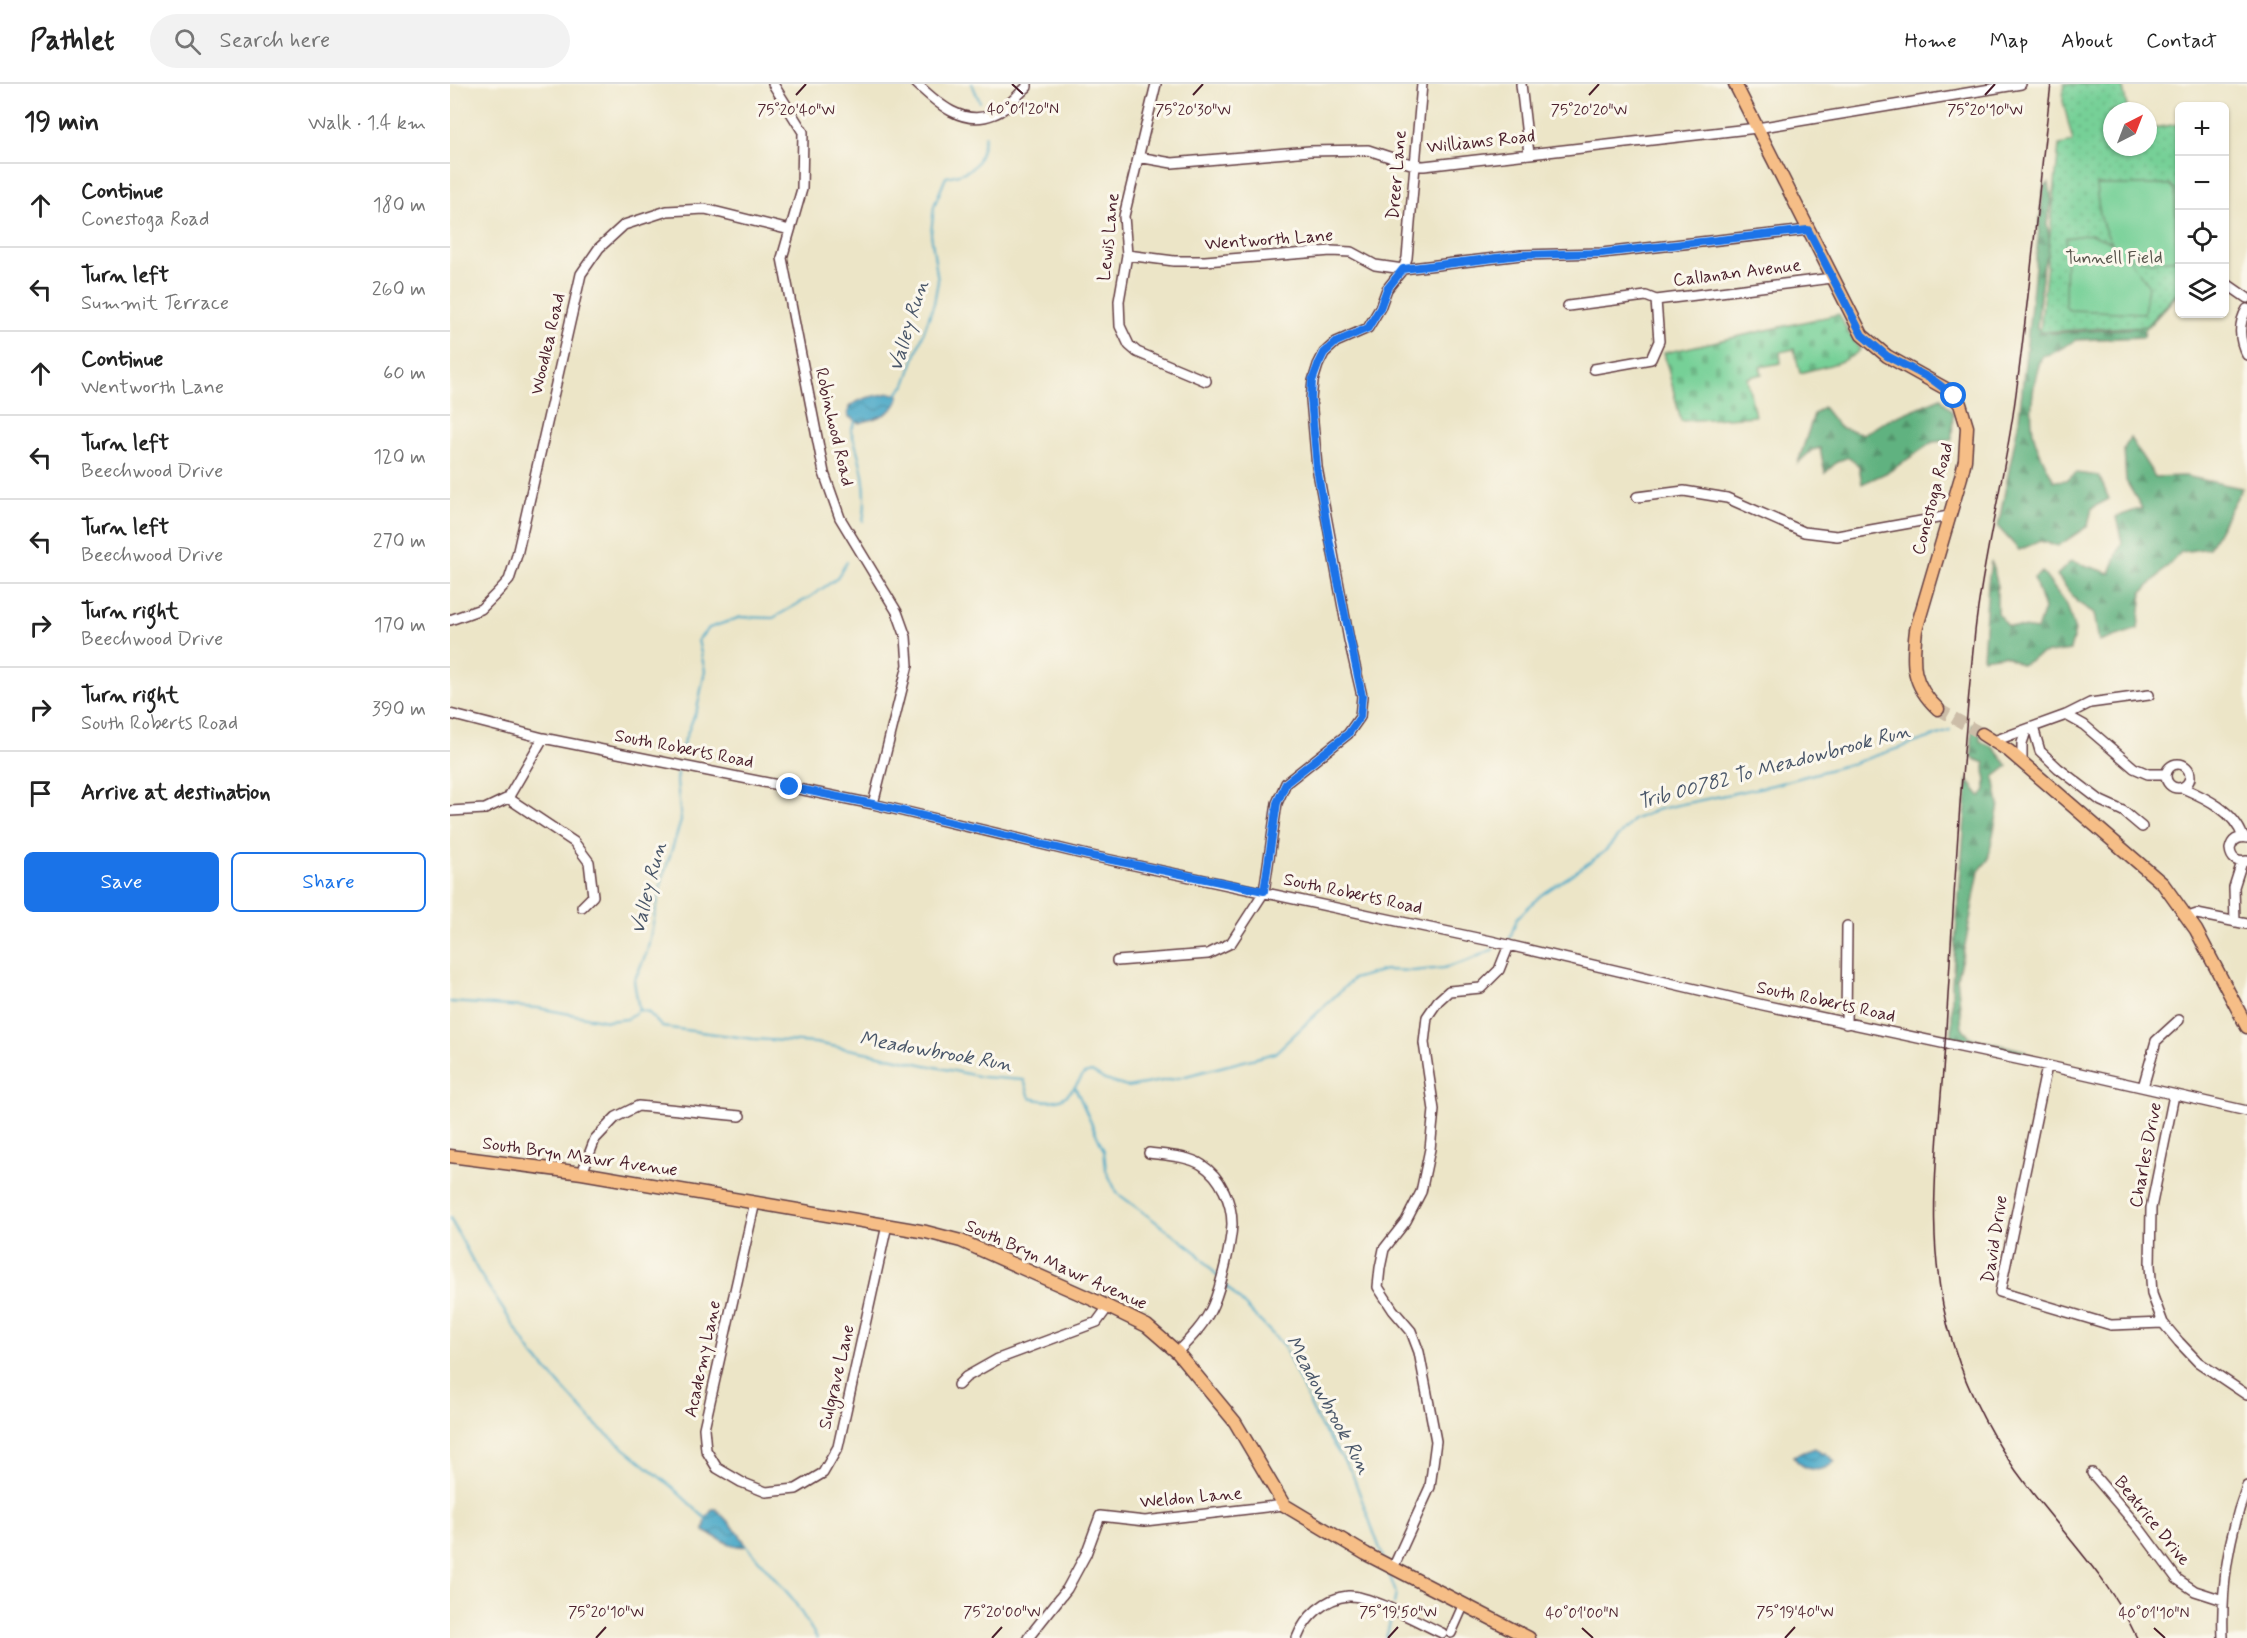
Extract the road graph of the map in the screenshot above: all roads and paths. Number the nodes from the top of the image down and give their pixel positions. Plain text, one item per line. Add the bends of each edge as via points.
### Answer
1 (773, 84) edge
2 (917, 84) edge
3 (1028, 84) edge
4 (1156, 84) edge
5 (1422, 84) edge
6 (1521, 84) edge
7 (1735, 84) edge
8 (2021, 84) edge
9 (1757, 128) junction
10 (1529, 154) junction
11 (1138, 157) junction
12 (1414, 165) junction
13 (790, 230) junction
14 (1808, 230) junction
15 (1127, 255) junction
16 (1403, 269) junction
17 (1832, 279) junction
18 (2229, 285) edge
19 (2247, 298) edge
20 (1656, 300) junction
21 (1568, 306) dead end
22 (2247, 309) edge
23 (2247, 355) edge
24 (1593, 369) dead end
25 (1206, 381) dead end
26 (1637, 497) dead end
27 (1949, 516) junction
28 (450, 620) edge
29 (2149, 695) dead end
30 (1938, 709) tunnel mouth
31 (450, 714) edge
32 (2066, 715) junction
33 (2029, 729) junction
34 (1982, 734) tunnel mouth
35 (543, 738) junction
36 (1994, 741) junction
37 (2022, 762) junction
38 (2166, 774) junction
39 (2183, 788) junction
40 (508, 798) junction
41 (873, 804) junction
42 (450, 811) edge
43 (2142, 827) dead end
44 (2245, 838) edge
45 (2244, 862) edge
46 (1264, 891) junction
47 (582, 907) dead end
48 (2188, 917) junction
49 (2235, 922) junction
50 (2247, 924) edge
51 (1847, 926) dead end
52 (1509, 945) junction
53 (1117, 961) dead end
54 (2179, 1020) dead end
55 (1846, 1024) junction
56 (2247, 1027) edge
57 (2047, 1066) junction
58 (2143, 1087) junction
59 (2174, 1095) junction
60 (2247, 1111) edge
61 (740, 1116) dead end
62 (1149, 1153) dead end
63 (450, 1156) edge
64 (582, 1173) junction
65 (754, 1202) junction
66 (887, 1225) junction
67 (1108, 1307) junction
68 (2163, 1323) junction
69 (1177, 1352) junction
70 (958, 1385) dead end
71 (2247, 1395) edge
72 (2092, 1473) dead end
73 (2247, 1486) edge
74 (766, 1491) joint
75 (1284, 1505) junction
76 (1391, 1567) junction
77 (2223, 1600) junction
78 (1463, 1606) junction
79 (1447, 1636) edge
80 (1028, 1638) edge
81 (1297, 1638) edge
82 (1529, 1638) edge
83 (2223, 1638) edge

1 - 13 street, Robinhood Road via 803,132 802,189
2 - 3 street via 942,108 973,119 996,114
4 - 11 street, Lewis Lane
5 - 12 street, Dreer Lane
6 - 10 street
7 - 9 main road, Conestoga Road
8 - 9 street, Williams Road
9 - 10 street, Williams Road
9 - 14 main road, Conestoga Road
10 - 12 street, Williams Road
11 - 12 street, Williams Road via 1172,163 1368,150
11 - 15 street, Lewis Lane via 1124,216
12 - 16 street, Dreer Lane
13 - 28 street, Woodlea Road via 705,209 667,211 624,225 599,248 580,273 509,580 480,609
13 - 41 street, Robinhood Road via 782,258 824,473 840,518 897,612 906,637 908,665
14 - 16 street, Wentworth Lane via 1602,253 1521,255
14 - 17 main road, Conestoga Road
15 - 16 street, Wentworth Lane via 1174,261 1351,252 1375,265
15 - 25 street, Lewis Lane via 1119,301 1120,326 1129,345
16 - 46 street via 1387,289 1368,328 1336,342 1324,353 1312,381 1317,468 1362,696 1360,717 1348,734 1286,783 1277,803
17 - 20 street, Callanan Avenue
17 - 27 main road, Conestoga Road via 1867,340 1887,356 1948,390 1960,404 1967,442
18 - 19 street
20 - 21 street via 1646,296
20 - 24 street, Callanan Avenue via 1659,341 1651,358
22 - 23 street via 2240,331
26 - 27 street via 1684,491 1727,498 1804,532 1837,536
27 - 30 main road, Conestoga Road via 1916,630 1912,665 1924,692
29 - 32 street via 2090,703
31 - 35 street, South Roberts Road
32 - 33 street
32 - 38 street via 2084,725 2134,768 2148,774
33 - 36 street
33 - 37 street via 2022,743
33 - 43 street via 2040,751 2058,768
34 - 36 main road
35 - 40 street
35 - 41 street, South Roberts Road
36 - 37 main road
37 - 48 main road via 2152,873
38 - 39 street via 2169,785
38 - 39 street via 2173,765 2187,767 2190,781
39 - 44 street via 2223,810
40 - 42 street via 485,809
40 - 47 street via 574,842 589,862 593,896
41 - 46 street, South Roberts Road via 1087,855
44 - 45 street via 2234,840 2230,849 2233,858
45 - 49 street via 2235,887
46 - 52 street, South Roberts Road
46 - 53 street via 1231,943 1208,954
48 - 49 street via 2197,914
48 - 56 main road
49 - 50 street
51 - 55 street
52 - 55 street, South Roberts Road
52 - 76 street via 1499,970 1481,988 1449,991 1427,1017 1424,1043 1434,1110 1430,1149 1421,1192 1406,1221 1384,1249 1378,1287 1411,1331 1419,1352 1436,1441 1430,1487
54 - 58 street via 2156,1041
55 - 57 street, South Roberts Road
57 - 58 street, South Roberts Road
57 - 68 street, David Drive via 2000,1292 2111,1325
58 - 59 street, South Roberts Road
59 - 60 street, South Roberts Road
59 - 68 street, Charles Drive via 2151,1208 2152,1294
61 - 64 street via 638,1106 616,1117 595,1139
62 - 69 street via 1202,1165 1228,1197 1232,1224 1213,1305 1198,1331
63 - 64 main road, South Bryn Mawr Avenue
64 - 65 main road, South Bryn Mawr Avenue
65 - 66 main road, South Bryn Mawr Avenue
65 - 74 street, Academy Lane via 704,1428 706,1450 717,1468
66 - 67 main road, South Bryn Mawr Avenue via 962,1241
66 - 74 street, Sulgrave Lane via 838,1447 823,1473 796,1489
67 - 69 main road, South Bryn Mawr Avenue via 1147,1326
67 - 70 street via 1097,1322 998,1359
68 - 71 street, Charles Drive via 2198,1362
69 - 75 main road, South Bryn Mawr Avenue via 1235,1422
72 - 77 street, Beatrice Drive via 2177,1579 2195,1591
73 - 77 street via 2237,1514
75 - 76 main road, South Bryn Mawr Avenue
75 - 80 street, Weldon Lane via 1145,1521 1100,1516 1067,1589
76 - 78 main road, South Bryn Mawr Avenue
77 - 83 street
78 - 79 street
78 - 82 main road, South Bryn Mawr Avenue
79 - 81 street via 1368,1599 1349,1596 1314,1611

